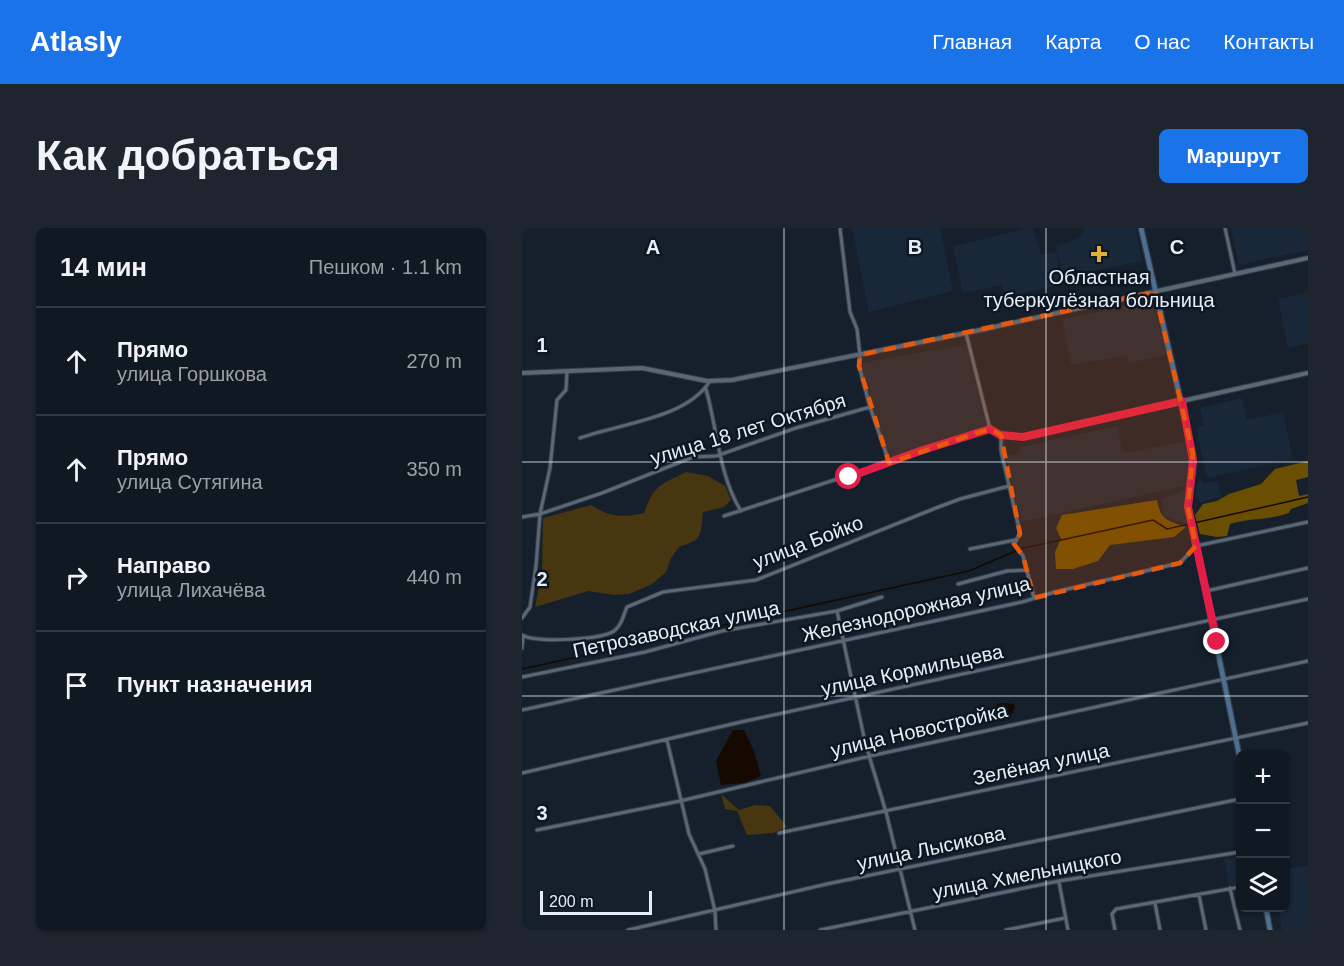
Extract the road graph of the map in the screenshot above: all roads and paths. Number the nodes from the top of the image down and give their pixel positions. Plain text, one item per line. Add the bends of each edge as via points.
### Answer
1 (840, 228) edge
2 (1141, 228) edge
3 (1225, 228) edge
4 (1308, 258) edge
5 (1235, 274) junction
6 (1155, 292) junction
7 (966, 333) junction
8 (862, 355) junction
9 (567, 371) junction
10 (522, 373) edge
11 (1308, 373) edge
12 (710, 381) junction
13 (706, 388) junction
14 (1182, 401) junction
15 (870, 407) junction
16 (990, 429) junction
17 (1000, 435) junction
18 (580, 438) dead end
19 (722, 454) junction
20 (889, 462) junction
21 (1009, 486) junction
22 (741, 512) junction
23 (540, 514) junction
24 (724, 516) dead end
25 (522, 517) edge
26 (1308, 522) edge
27 (1015, 540) junction
28 (1196, 546) junction
29 (970, 549) dead end
30 (1308, 568) edge
31 (1027, 570) junction
32 (958, 584) dead end
33 (1206, 591) junction
34 (882, 597) dead end
35 (1034, 598) junction
36 (1308, 599) edge
37 (837, 611) junction
38 (522, 618) edge
39 (1212, 621) junction
40 (523, 636) edge
41 (843, 640) junction
42 (522, 648) edge
43 (1308, 662) edge
44 (522, 676) edge
45 (1225, 679) junction
46 (855, 698) junction
47 (522, 710) edge
48 (1308, 723) edge
49 (1237, 738) junction
50 (667, 740) junction
51 (1239, 750) edge
52 (870, 756) junction
53 (522, 773) edge
54 (1236, 800) edge
55 (680, 801) junction
56 (886, 812) junction
57 (537, 830) dead end
58 (779, 833) dead end
59 (733, 846) dead end
60 (1236, 853) edge
61 (699, 854) junction
62 (900, 870) junction
63 (1059, 881) junction
64 (1236, 887) edge
65 (1230, 888) junction
66 (1199, 895) junction
67 (1155, 903) junction
68 (715, 911) junction
69 (910, 912) junction
70 (1267, 912) edge
71 (1065, 918) junction
72 (628, 930) edge
73 (716, 930) edge
74 (820, 930) edge
75 (915, 930) edge
76 (1006, 930) edge
77 (1068, 930) edge
78 (1115, 930) edge
79 (1160, 930) edge
80 (1206, 930) edge
81 (1240, 930) edge
82 (1270, 930) edge

1 - 8 street via 850,312
2 - 6 main road
3 - 5 street
4 - 5 street
5 - 6 street
6 - 7 street
6 - 14 main road
7 - 8 street
7 - 16 street
8 - 12 street
8 - 15 street via 859,366
9 - 10 street
9 - 12 street via 642,368
9 - 23 street via 566,390 557,400 550,468
11 - 14 street
12 - 13 street
13 - 18 street via 684,407
13 - 19 street
14 - 17 street via 1023,437
14 - 28 main road via 1193,454 1188,507
15 - 19 street, улица 18 лет Октября
15 - 20 street
16 - 17 street
16 - 20 street
17 - 21 street
19 - 22 street via 724,473
19 - 23 street, улица 18 лет Октября via 693,457
20 - 22 street
21 - 27 street via 1020,533
21 - 40 street, улица Бойко via 944,505 756,580 663,591 627,607 621,624 604,635 539,640
22 - 24 street
23 - 25 street, улица 18 лет Октября
23 - 38 street via 530,607
26 - 28 street, Железнодорожная улица
27 - 29 street
27 - 31 street
28 - 33 main road
28 - 35 street, Железнодорожная улица via 1180,564
30 - 33 street
31 - 32 street
31 - 35 street
33 - 39 main road
34 - 37 street, Петрозаводская улица
35 - 41 street, Железнодорожная улица
36 - 39 street, улица Кормильцева
37 - 41 street
37 - 44 street, Петрозаводская улица via 722,631 645,652
39 - 45 main road
39 - 46 street, улица Кормильцева
40 - 42 street
41 - 46 street
41 - 47 street, Железнодорожная улица
43 - 45 street, улица Новостройка
45 - 49 main road
45 - 52 street, улица Новостройка
46 - 50 street, улица Кормильцева
46 - 52 street
48 - 49 street, Зелёная улица
49 - 51 main road
49 - 56 street, Зелёная улица
50 - 53 street, улица Кормильцева
50 - 55 street
52 - 55 street, улица Новостройка
52 - 56 street
54 - 62 street, улица Лысикова
55 - 57 street, улица Новостройка
55 - 61 street
56 - 58 street, Зелёная улица
56 - 62 street
59 - 61 street
60 - 63 street, улица Хмельницкого
61 - 68 street
62 - 68 street, улица Лысикова
62 - 69 street
63 - 69 street, улица Хмельницкого
63 - 71 street
64 - 65 street
65 - 66 street
65 - 81 street
66 - 67 street
66 - 80 street
67 - 78 street via 1113,911
67 - 79 street
68 - 72 street, улица Лысикова
68 - 73 street
69 - 74 street, улица Хмельницкого
69 - 75 street
70 - 82 main road
71 - 76 street
71 - 77 street

